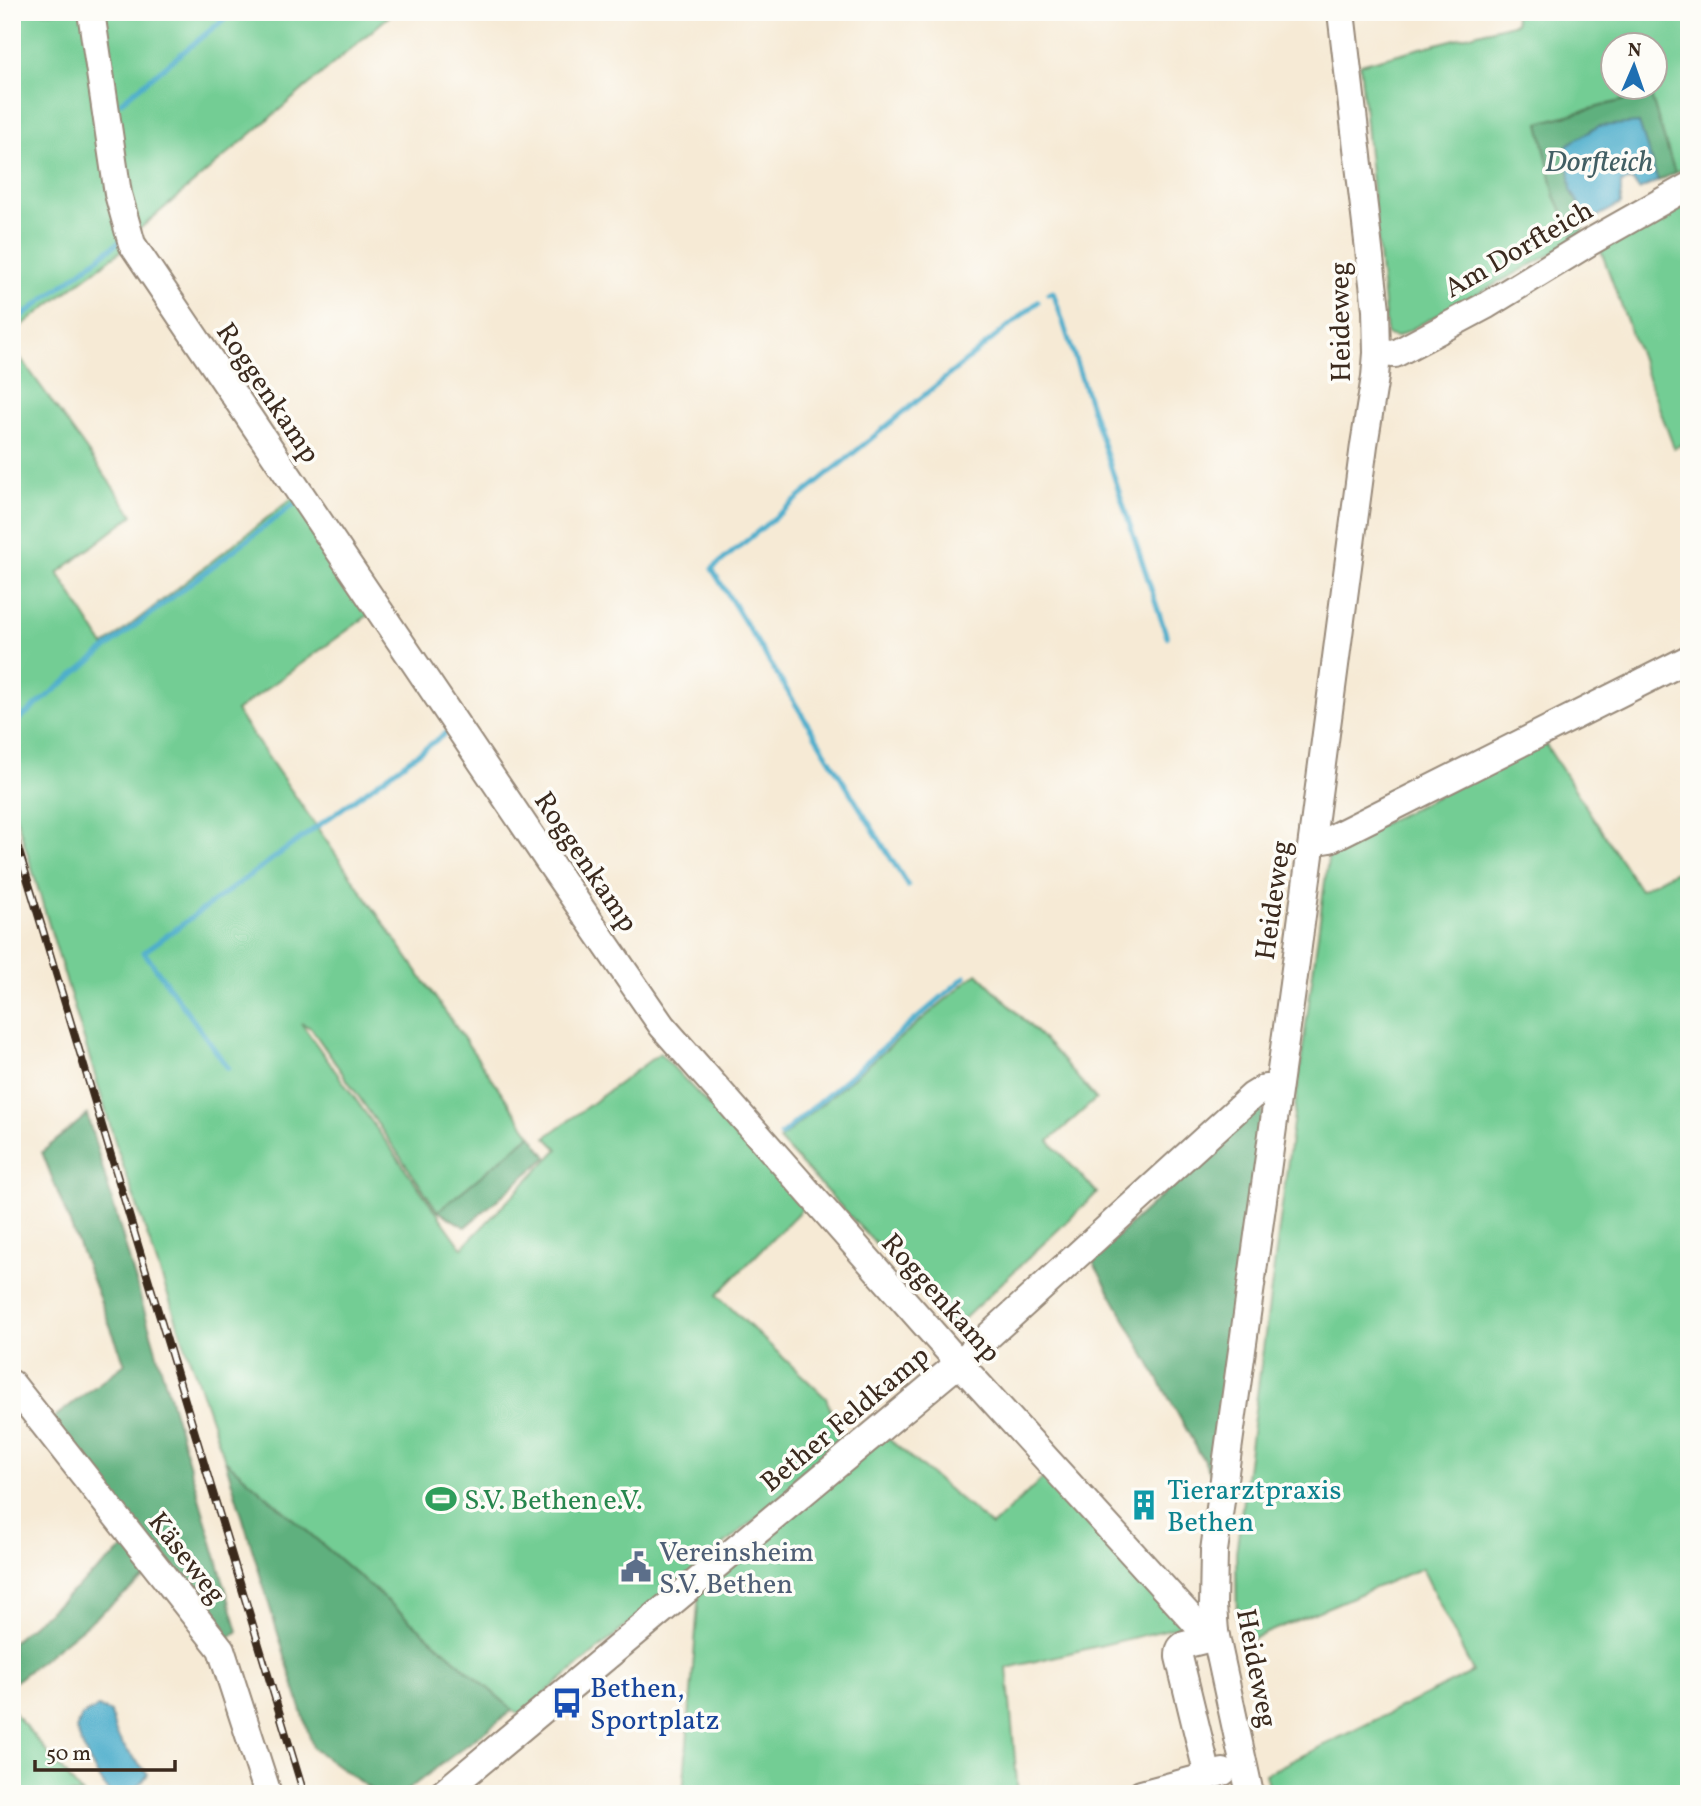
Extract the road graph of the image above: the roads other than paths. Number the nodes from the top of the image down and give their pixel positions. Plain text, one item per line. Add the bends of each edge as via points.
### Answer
1 (91, 12) edge
2 (1341, 12) edge
3 (1689, 186) edge
4 (1377, 353) junction
5 (1688, 659) edge
6 (1312, 842) junction
7 (1278, 1088) junction
8 (958, 1363) junction
9 (12, 1384) edge
10 (1215, 1635) junction
11 (1245, 1766) junction
12 (1208, 1776) junction
13 (268, 1794) edge
14 (442, 1794) edge
15 (1140, 1794) edge
16 (1250, 1794) edge

1 - 8 street, Roggenkamp via 118,194 132,244 662,1026
2 - 4 street, Heideweg via 1376,309
3 - 4 street, Am Dorfteich via 1453,323 1395,354
4 - 6 street, Heideweg
5 - 6 street via 1330,839
6 - 7 street, Heideweg
7 - 8 street, Bether Feldkamp via 1265,1088 1252,1096
7 - 10 street, Heideweg via 1214,1550
8 - 10 street, Roggenkamp via 1203,1631
8 - 14 street, Bether Feldkamp via 532,1712
9 - 13 street, Käseweg via 220,1649
10 - 11 street, Heideweg
10 - 12 street via 1179,1651
11 - 12 street
11 - 16 street, Heideweg
12 - 15 street

